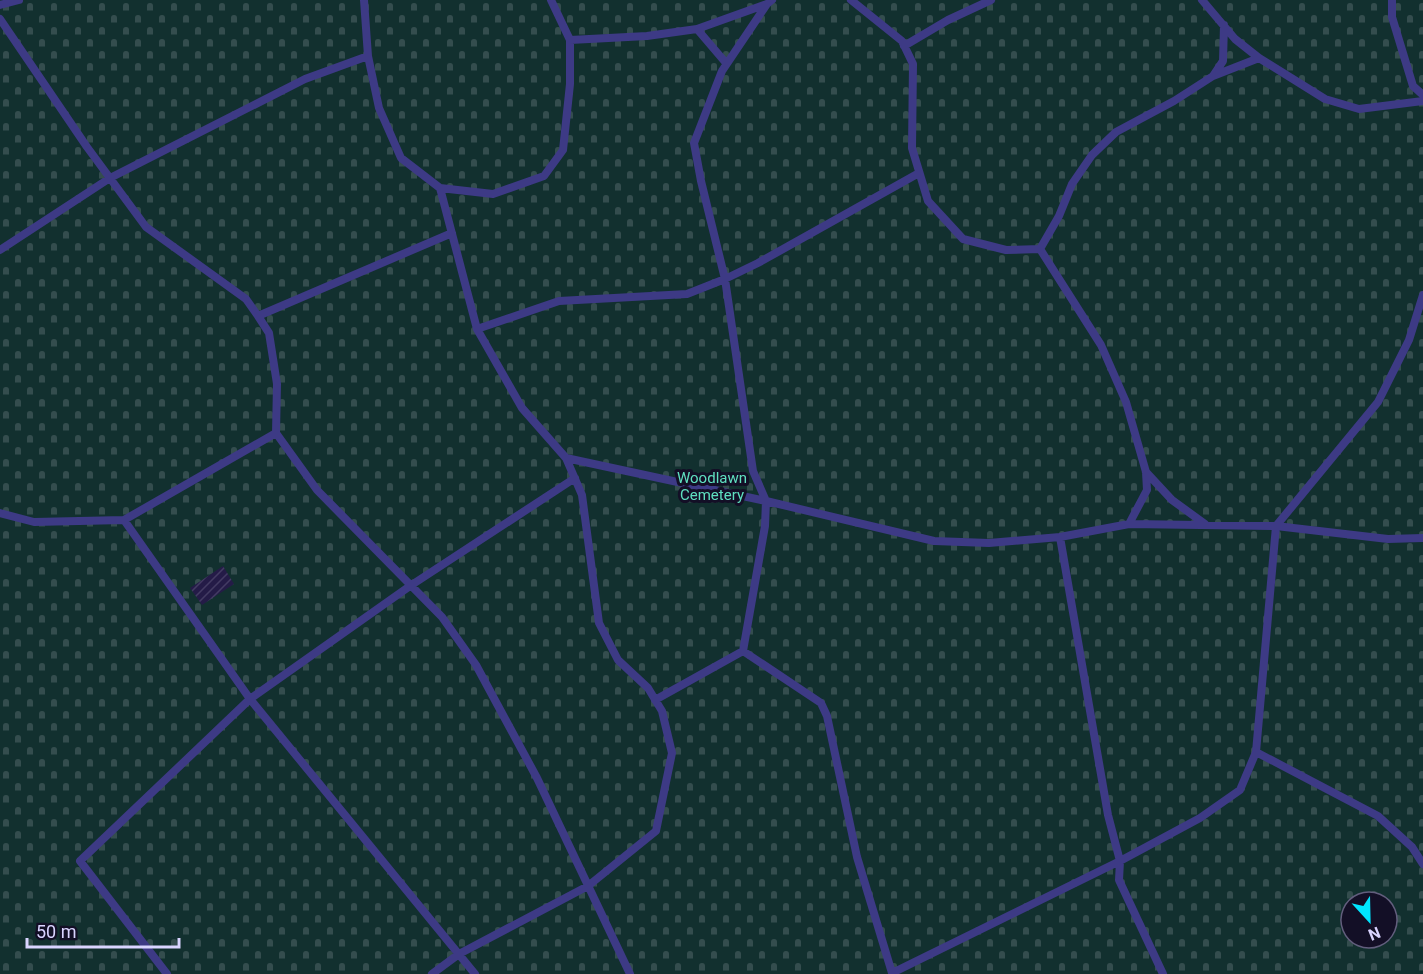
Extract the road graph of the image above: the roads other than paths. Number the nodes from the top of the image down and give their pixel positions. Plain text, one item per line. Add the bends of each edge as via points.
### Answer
1 (19, 0) edge
2 (364, 0) edge
3 (551, 0) edge
4 (851, 0) edge
5 (991, 0) edge
6 (1202, 0) edge
7 (1392, 0) edge
8 (769, 2) edge
9 (0, 5) edge
10 (0, 19) edge
11 (1224, 26) junction
12 (697, 29) junction
13 (570, 40) junction
14 (904, 46) junction
15 (368, 56) junction
16 (1259, 58) junction
17 (726, 63) junction
18 (1213, 76) junction
19 (1423, 95) edge
20 (1423, 101) edge
21 (920, 173) junction
22 (110, 178) junction
23 (440, 188) junction
24 (452, 233) junction
25 (1040, 249) junction
26 (0, 250) edge
27 (725, 279) junction
28 (1423, 295) edge
29 (258, 316) junction
30 (477, 329) junction
31 (276, 433) junction
32 (566, 458) junction
33 (1146, 472) junction
34 (575, 478) junction
35 (766, 501) junction
36 (0, 513) edge
37 (124, 520) junction
38 (1130, 524) junction
39 (1206, 525) junction
40 (1276, 526) junction
41 (1060, 537) junction
42 (1423, 538) edge
43 (410, 586) junction
44 (743, 651) junction
45 (250, 699) junction
46 (655, 700) junction
47 (1256, 752) junction
48 (1120, 861) junction
49 (1423, 864) edge
50 (588, 886) junction
51 (459, 954) junction
52 (167, 974) edge
53 (432, 974) edge
54 (475, 974) edge
55 (630, 974) edge
56 (892, 974) edge
57 (1162, 974) edge

1 - 9 lane
2 - 15 lane
3 - 13 lane
4 - 14 lane
5 - 14 lane
6 - 11 lane
7 - 19 lane via 1392,17 1413,86
8 - 12 lane
8 - 17 lane
10 - 22 lane
11 - 16 lane
11 - 18 lane via 1223,61
12 - 13 lane
12 - 17 lane
13 - 23 lane via 563,150 544,176 493,194
14 - 21 lane via 913,64 912,148
15 - 22 lane via 305,79
15 - 23 lane via 379,108 401,158
16 - 18 lane
16 - 20 lane via 1324,99 1359,109
17 - 27 lane via 694,143
18 - 25 lane via 1116,132 1092,155 1072,184
21 - 25 lane via 928,201 963,238 1006,250
21 - 27 lane
22 - 26 lane
22 - 29 lane via 146,227 246,299
23 - 24 lane
24 - 29 lane
24 - 30 lane
25 - 33 lane via 1101,345 1126,402
27 - 30 lane via 687,294 559,301
27 - 35 lane via 753,471
28 - 40 lane via 1409,340 1378,402
29 - 31 lane via 269,333 277,384
30 - 32 lane via 522,408
31 - 37 lane
31 - 43 lane via 317,490
32 - 34 lane
32 - 35 lane
33 - 38 lane via 1147,490
33 - 39 lane via 1172,500
34 - 43 lane
34 - 46 lane via 582,495 599,623 618,660 648,688
35 - 41 lane via 934,541 990,543
35 - 44 lane
36 - 37 lane via 34,522
37 - 45 lane
38 - 39 lane
38 - 41 lane
39 - 40 lane
40 - 42 lane via 1388,540
40 - 47 lane
41 - 48 lane via 1108,815
43 - 45 lane
43 - 50 lane via 442,617 476,664 537,778
44 - 46 lane
44 - 56 lane via 821,703 857,857
45 - 51 lane
45 - 52 lane via 80,861
46 - 50 lane via 662,711 672,753 656,831
47 - 48 lane via 1240,790 1200,818
47 - 49 lane via 1378,816 1412,847
48 - 56 lane
48 - 57 lane via 1119,880
50 - 51 lane
50 - 55 lane
51 - 53 lane
51 - 54 lane

